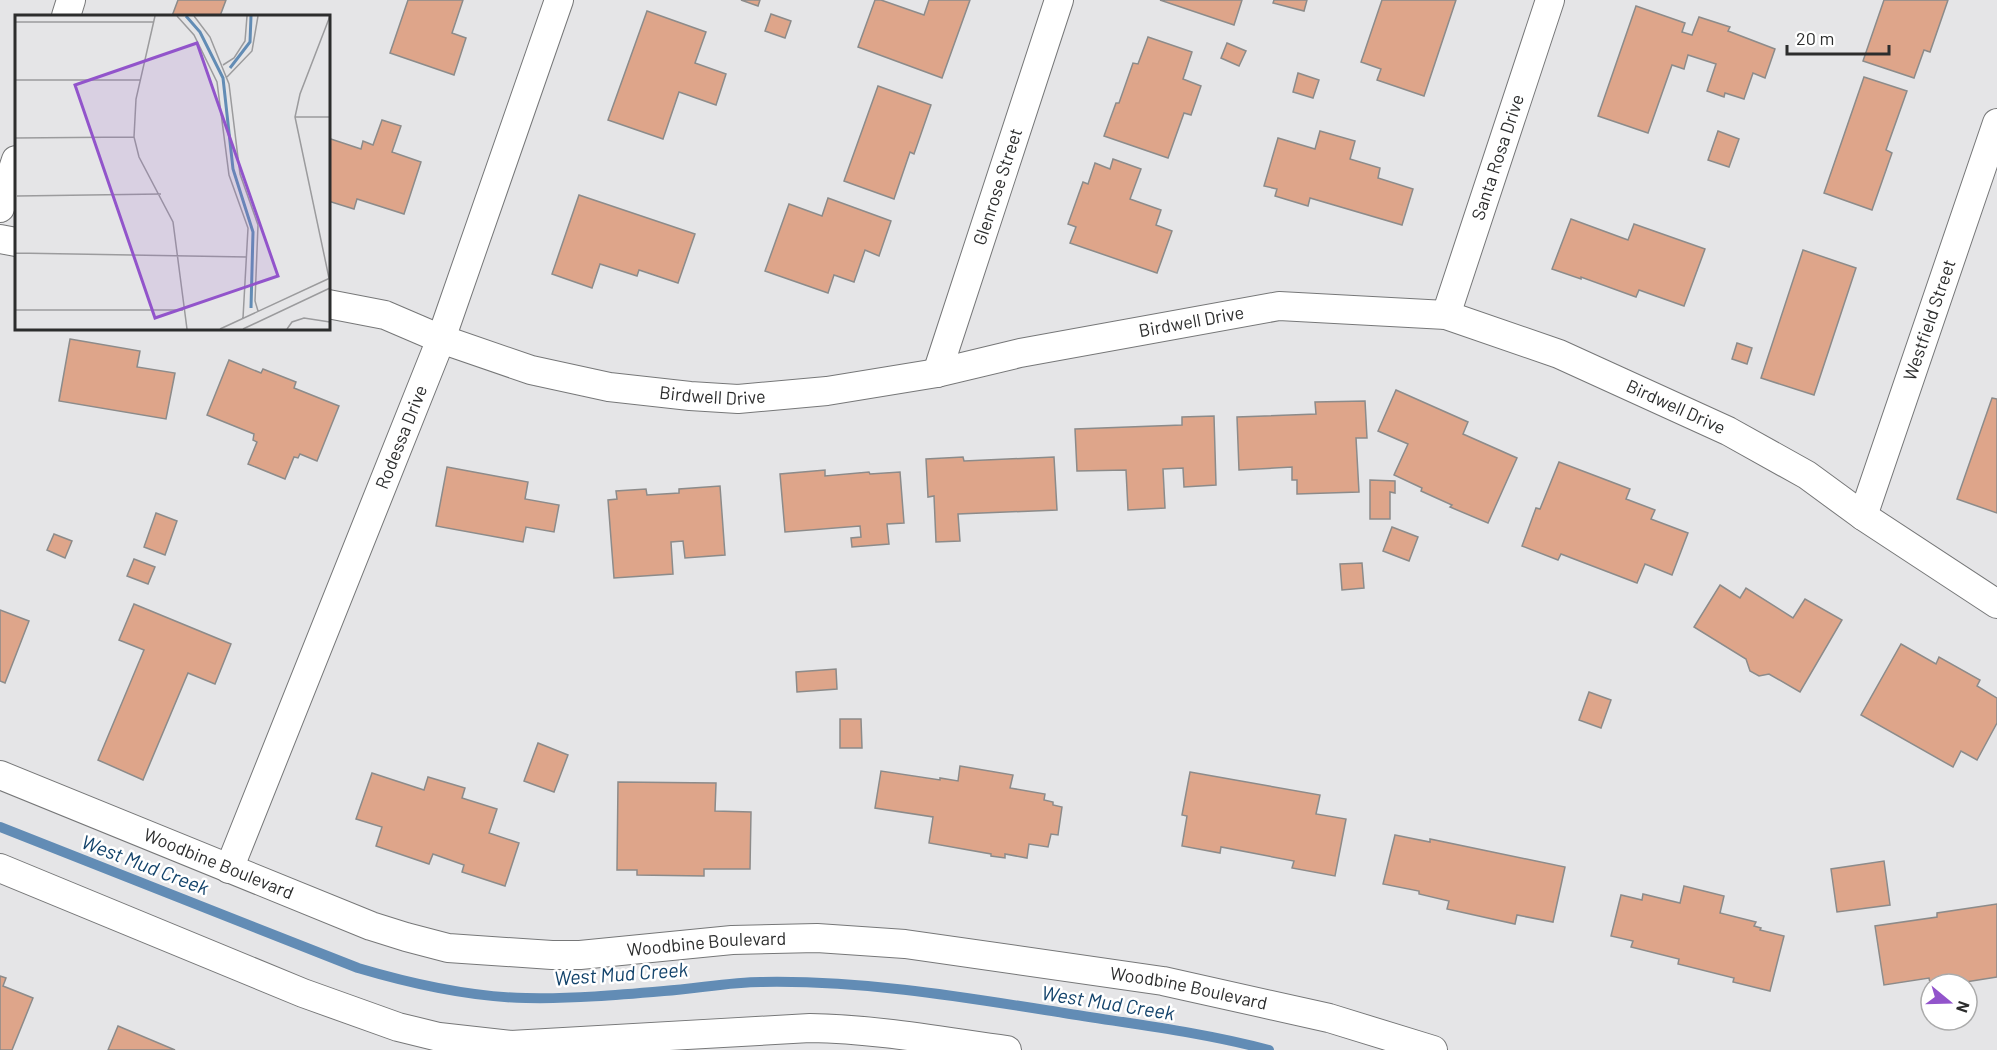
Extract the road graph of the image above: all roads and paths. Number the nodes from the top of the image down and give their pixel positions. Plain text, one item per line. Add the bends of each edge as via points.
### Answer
1 (71, 0) edge
2 (559, 0) edge
3 (1059, 0) edge
4 (1550, 0) edge
5 (66, 15) edge
6 (1997, 123) edge
7 (15, 163) edge
8 (0, 208) edge
9 (0, 239) edge
10 (15, 243) edge
11 (330, 304) edge
12 (1446, 315) junction
13 (441, 339) junction
14 (937, 373) junction
15 (1863, 516) junction
16 (1997, 604) edge
17 (0, 775) edge
18 (0, 868) edge
19 (229, 869) junction
20 (1007, 1050) edge
21 (1433, 1050) edge

1 - 5 street
2 - 13 street, Rodessa Drive
3 - 14 street, Glenrose Street
4 - 12 street, Santa Rosa Drive
6 - 15 street, Westfield Street
7 - 8 street
9 - 10 street
11 - 13 street, Birdwell Drive via 385,315
12 - 14 street, Birdwell Drive via 1279,306 1020,353
12 - 15 street, Birdwell Drive via 1559,354 1728,431 1807,476
13 - 14 street, Birdwell Drive via 531,370 609,387 690,396 738,399 827,391
13 - 19 street, Rodessa Drive
15 - 16 street, Birdwell Drive
17 - 19 street, Woodbine Boulevard
18 - 20 street via 303,993 398,1027 439,1037 511,1045 840,1028
19 - 21 street, Woodbine Boulevard via 371,926 448,948 580,955 732,940 817,938 905,944 1163,981 1329,1018

